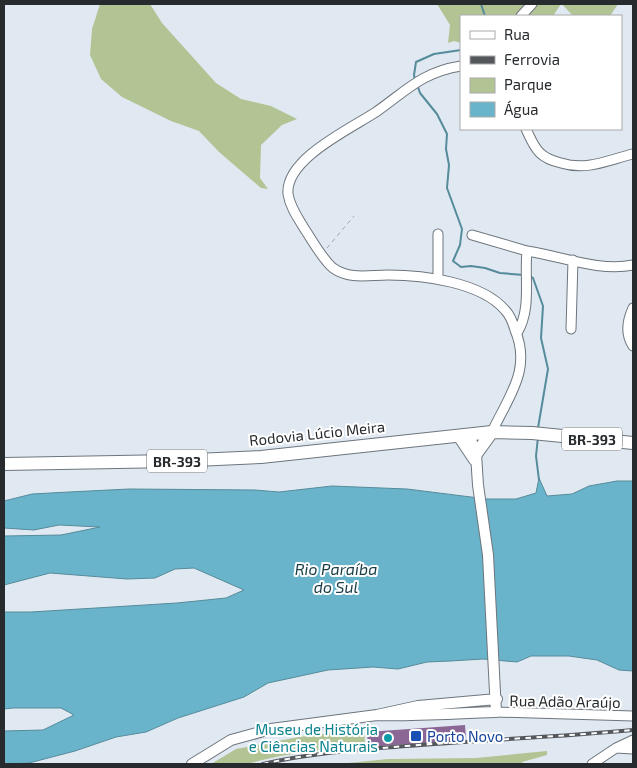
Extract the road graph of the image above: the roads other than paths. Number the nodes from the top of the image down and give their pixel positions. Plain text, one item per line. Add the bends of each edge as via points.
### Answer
1 (532, 4) edge
2 (522, 15) edge
3 (460, 66) edge
4 (526, 130) edge
5 (633, 154) edge
6 (438, 234) dead end
7 (472, 236) dead end
8 (527, 251) junction
9 (574, 260) junction
10 (633, 265) edge
11 (438, 278) junction
12 (633, 308) edge
13 (570, 329) dead end
14 (517, 334) junction
15 (633, 346) edge
16 (492, 432) junction
17 (464, 435) junction
18 (633, 443) edge
19 (477, 460) junction
20 (4, 464) edge
21 (497, 699) junction
22 (459, 708) junction
23 (496, 712) junction
24 (633, 716) edge
25 (633, 740) edge
26 (616, 748) junction
27 (633, 749) edge
28 (192, 764) edge
29 (592, 764) edge

1 - 2 street
3 - 11 street via 437,71 420,80 322,146 292,177 288,187 291,205 331,267 346,274 365,276
4 - 5 street via 540,153 568,165 590,166
6 - 11 street
7 - 8 street
8 - 9 street
8 - 14 street via 525,314
9 - 10 street via 606,266
9 - 13 street
11 - 14 street via 497,302 506,310
12 - 15 street via 627,332
14 - 16 street via 522,354 521,367
16 - 17 highway, Rodovia Lúcio Meira / BR-393
16 - 18 highway, Rodovia Lúcio Meira / BR-393
16 - 19 highway
17 - 19 main road
17 - 20 highway, Rodovia Lúcio Meira / BR-393 via 261,457
19 - 21 main road via 488,555
21 - 22 main road via 481,700
21 - 23 main road
22 - 23 main road
22 - 28 main road via 439,710 418,706 377,715 271,729 231,740
23 - 24 street, Rua Adão Araújo
25 - 26 street
26 - 27 street
26 - 29 street

